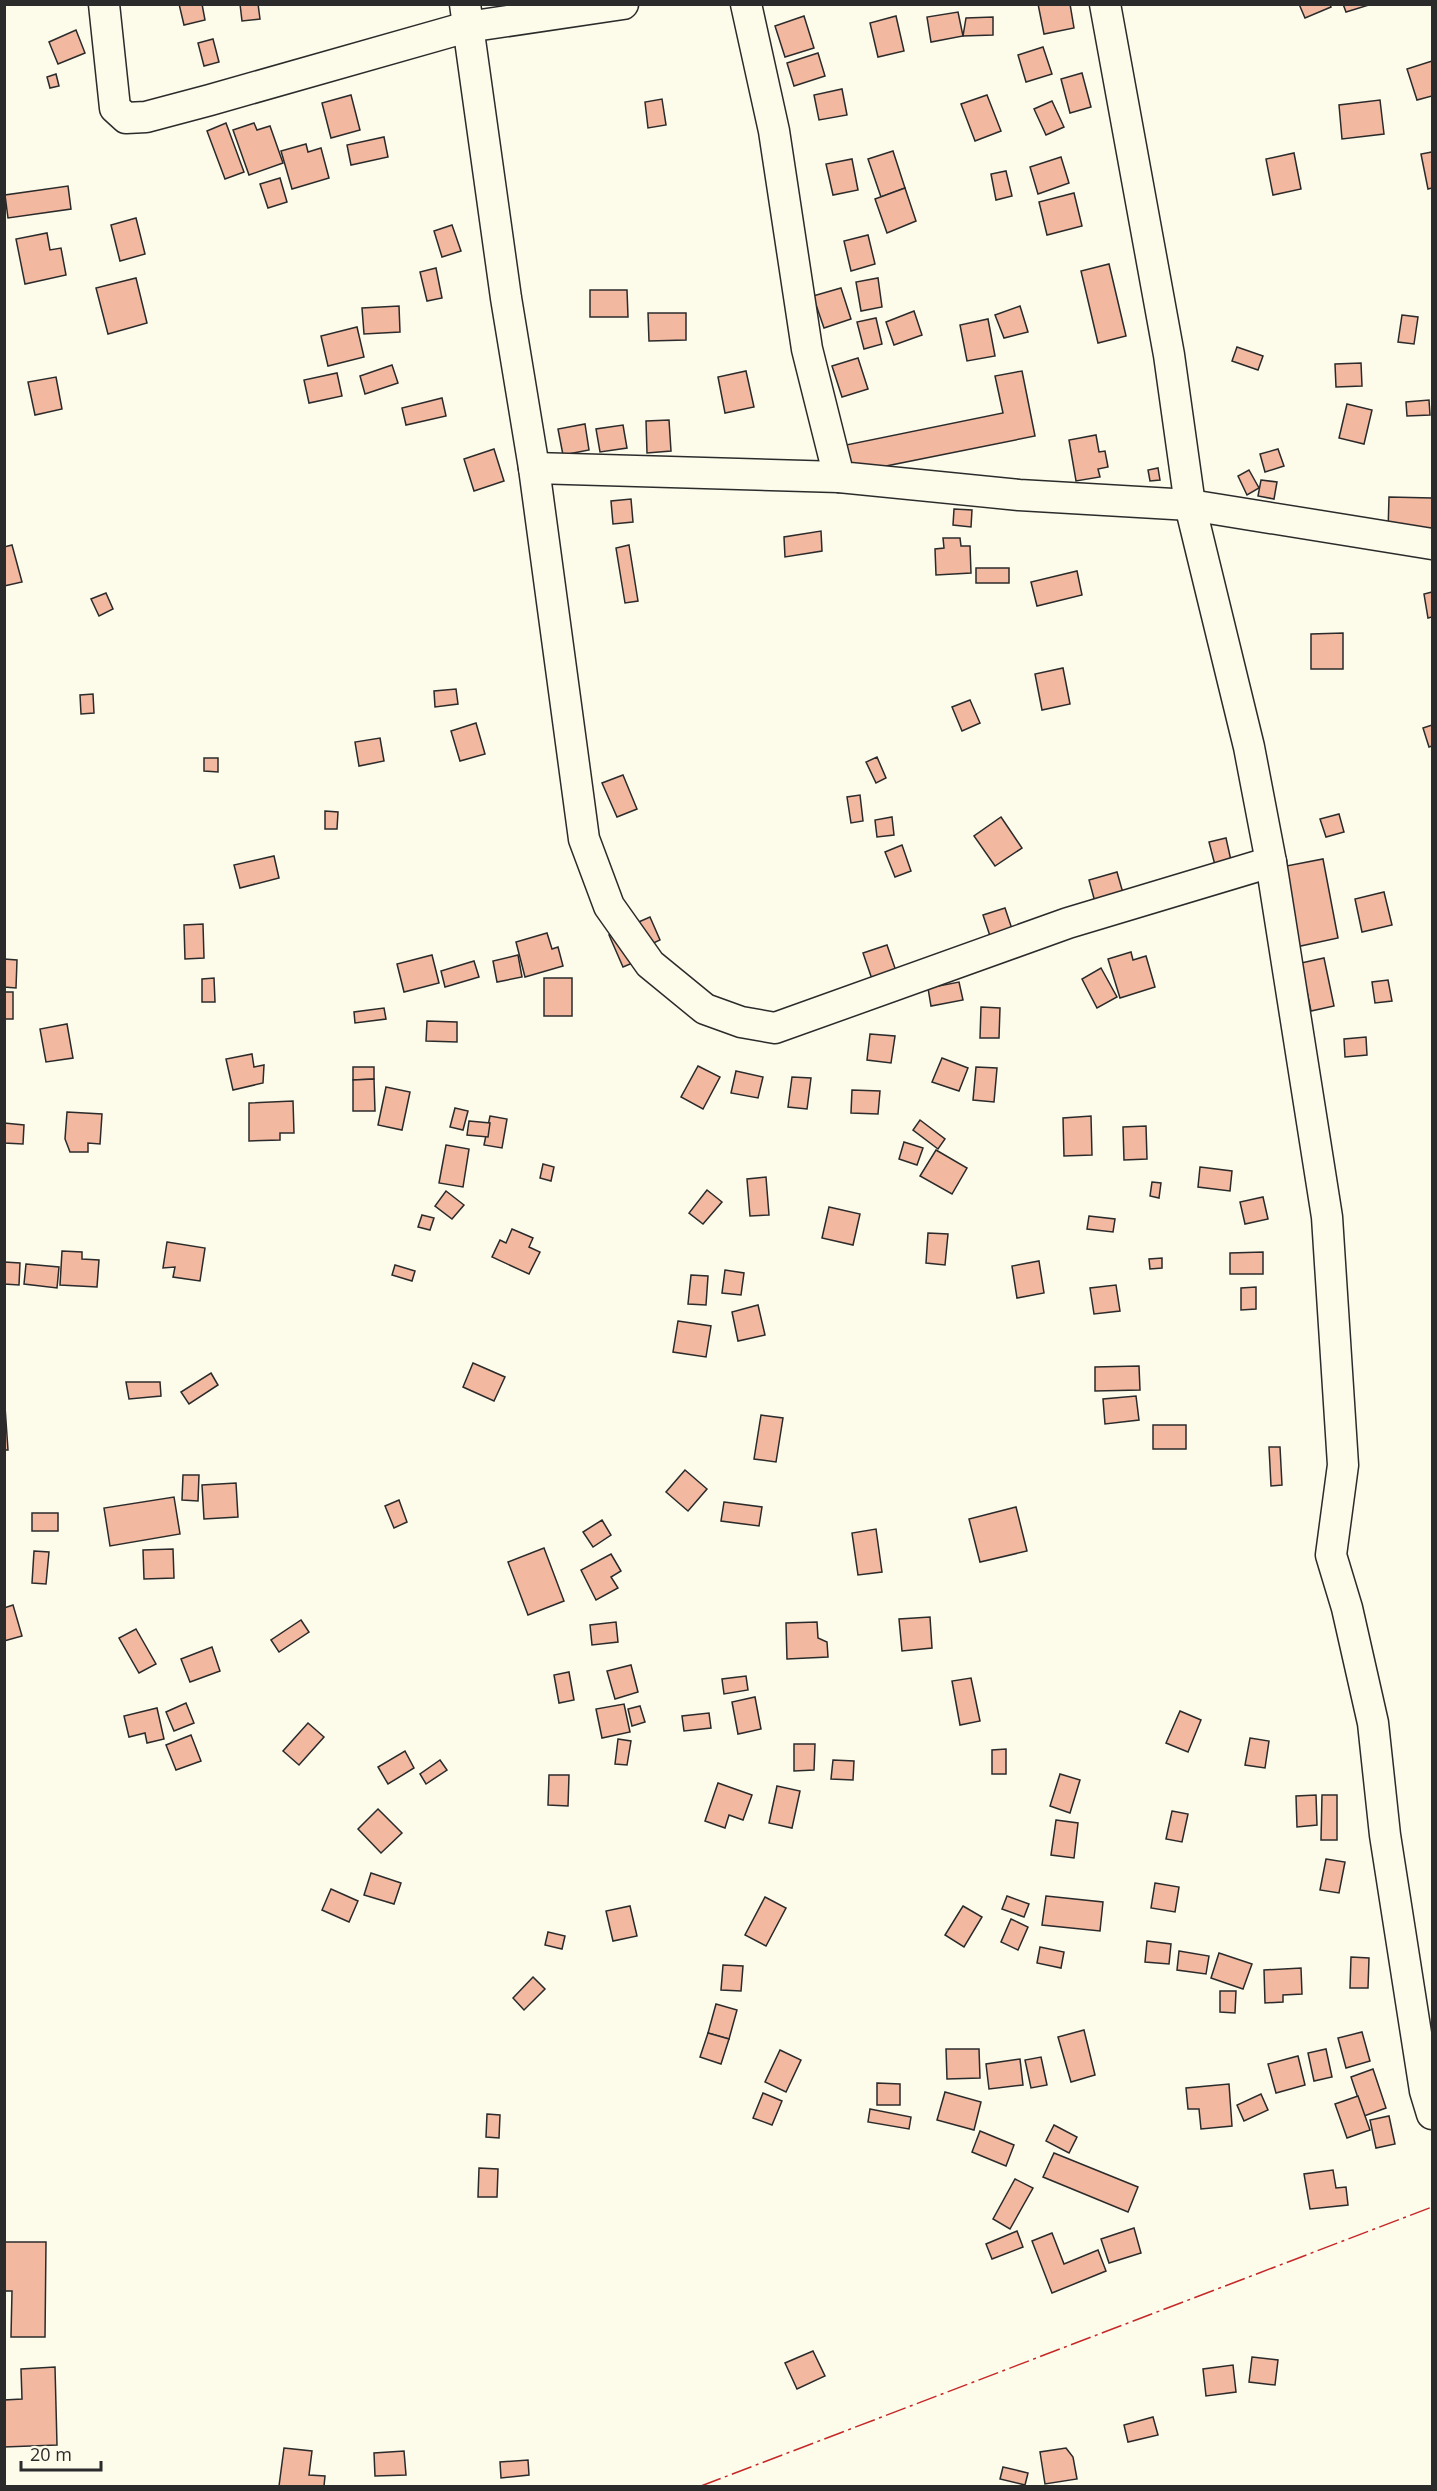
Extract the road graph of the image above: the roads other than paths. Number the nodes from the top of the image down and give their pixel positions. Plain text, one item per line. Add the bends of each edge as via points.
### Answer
1 (104, 4) edge
2 (623, 4) edge
3 (746, 4) edge
4 (1105, 4) edge
5 (466, 16) edge
6 (534, 468) junction
7 (839, 477) junction
8 (1190, 505) junction
9 (1432, 544) edge
10 (1272, 862) junction
11 (1432, 2114) edge

1 - 5 street via 115,108 126,118 146,117 210,100
2 - 5 street
3 - 7 street via 774,130 807,349
4 - 8 street via 1169,355
5 - 6 street
6 - 7 street
6 - 10 street via 584,839 609,906 650,964 705,1009 741,1022 775,1028 1068,923
7 - 8 street via 1019,495
8 - 9 street
8 - 10 street via 1249,747
10 - 11 street via 1327,1217 1343,1465 1331,1556 1373,1723 1385,1835 1425,2091

